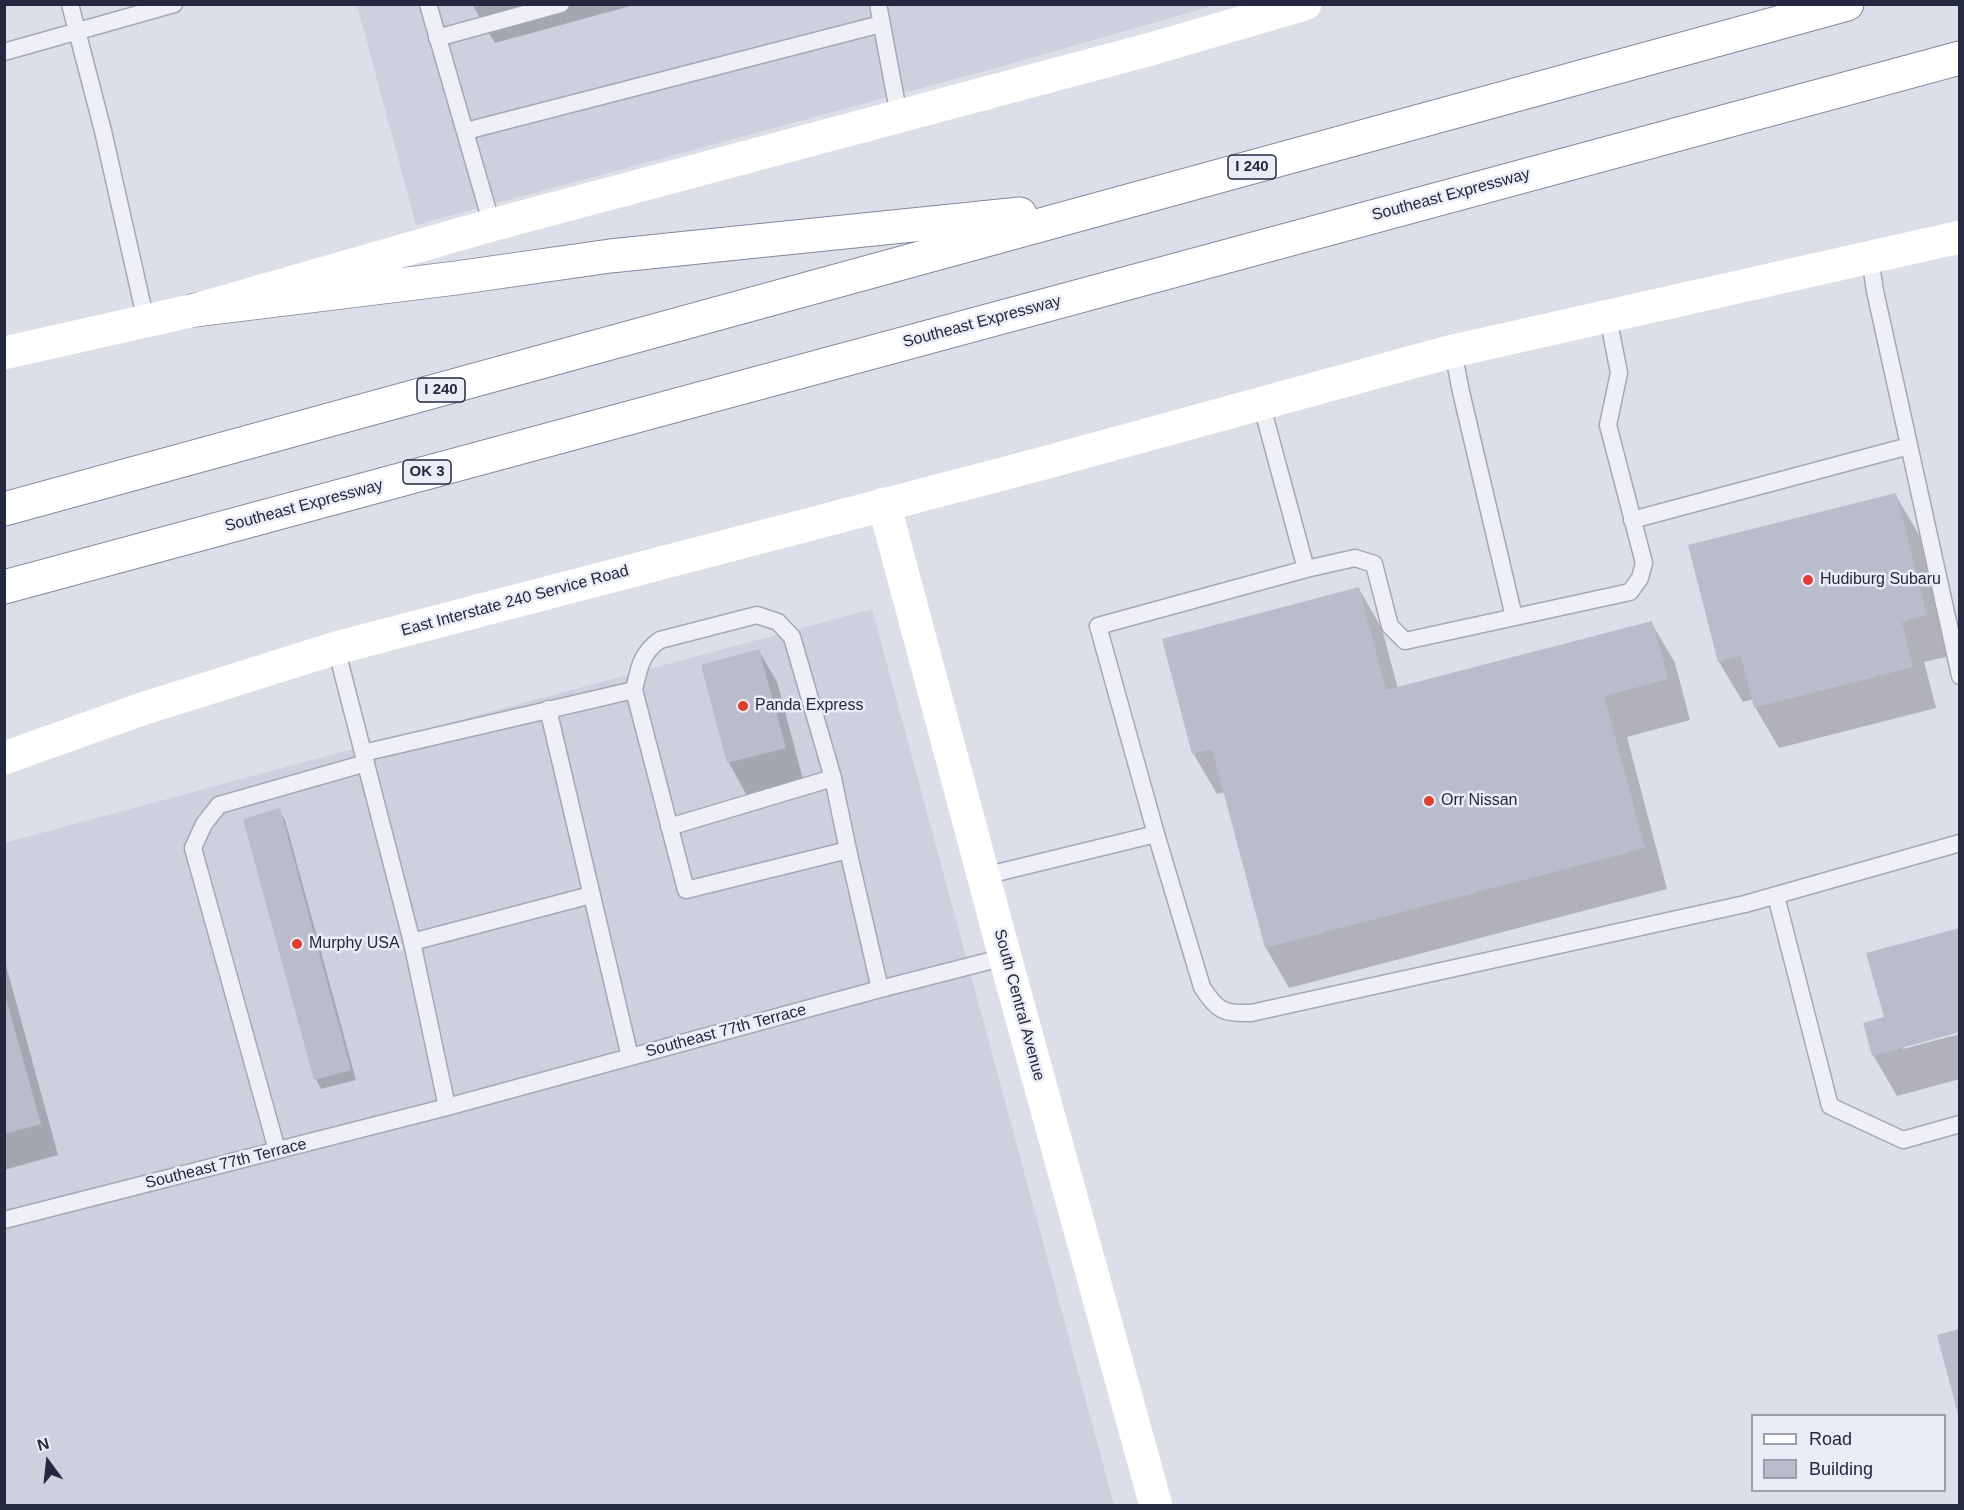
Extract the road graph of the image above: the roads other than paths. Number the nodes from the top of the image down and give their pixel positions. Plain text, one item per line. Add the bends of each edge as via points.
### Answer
1 (70, 4) edge
2 (174, 4) edge
3 (428, 4) edge
4 (561, 4) edge
5 (878, 4) edge
6 (1305, 4) edge
7 (1847, 4) edge
8 (881, 24) junction
9 (77, 32) junction
10 (437, 38) junction
11 (4, 52) edge
12 (1959, 57) edge
13 (899, 116) junction
14 (466, 131) junction
15 (1257, 166) junction
16 (492, 225) junction
17 (1959, 237) edge
18 (1870, 258) junction
19 (195, 309) junction
20 (1608, 316) junction
21 (146, 321) junction
22 (1453, 351) junction
23 (4, 353) edge
24 (1261, 403) junction
25 (1909, 446) junction
26 (885, 504) junction
27 (4, 509) edge
28 (1632, 519) junction
29 (1306, 569) junction
30 (4, 587) edge
31 (1514, 617) junction
32 (336, 648) junction
33 (1959, 676) edge
34 (634, 690) junction
35 (548, 709) junction
36 (4, 758) edge
37 (365, 758) junction
38 (833, 778) junction
39 (669, 827) junction
40 (1155, 834) junction
41 (1959, 843) edge
42 (848, 850) junction
43 (984, 876) junction
44 (591, 895) junction
45 (1776, 896) junction
46 (412, 942) junction
47 (1005, 957) junction
48 (880, 989) junction
49 (630, 1057) junction
50 (447, 1107) junction
51 (1959, 1124) edge
52 (277, 1150) junction
53 (4, 1220) edge
54 (1156, 1506) edge

1 - 9 lane
2 - 9 lane
3 - 10 lane
4 - 10 lane
5 - 8 lane
6 - 13 main road
7 - 15 main road, I 240
8 - 13 lane
8 - 14 lane
9 - 11 lane
9 - 21 lane
10 - 14 lane
12 - 30 main road, Southeast Expressway / OK 3
13 - 16 main road
14 - 16 lane
15 - 19 main road via 1047,211 610,256
15 - 27 main road, I 240
16 - 19 main road
17 - 18 main road, East Interstate 240 Service Road
18 - 20 main road, East Interstate 240 Service Road
18 - 25 lane
19 - 21 main road
20 - 22 main road, East Interstate 240 Service Road
20 - 28 lane via 1619,373 1608,425
21 - 23 main road
22 - 24 main road, East Interstate 240 Service Road
22 - 31 lane
24 - 26 main road, East Interstate 240 Service Road
24 - 29 lane
25 - 28 lane
25 - 33 lane
26 - 32 main road, East Interstate 240 Service Road
26 - 43 main road, South Central Avenue
28 - 31 lane via 1644,563 1641,578 1630,592
29 - 31 lane via 1355,558 1374,564 1390,626 1405,641
29 - 40 lane via 1098,626
32 - 36 main road, East Interstate 240 Service Road via 142,709
32 - 37 lane
34 - 35 lane
34 - 38 lane via 640,663 648,648 660,640 757,615 778,622 792,637
34 - 39 lane
35 - 37 lane
35 - 44 lane
37 - 46 lane
37 - 52 lane via 219,805 204,824 193,848
38 - 39 lane
38 - 42 lane
39 - 42 lane via 686,890
40 - 43 lane
40 - 45 lane via 1202,987 1211,1001 1228,1014 1251,1013
41 - 45 lane
42 - 48 lane
43 - 47 main road, South Central Avenue
44 - 46 lane
44 - 49 lane
45 - 51 lane via 1830,1106 1903,1140
46 - 50 lane
47 - 48 lane, Southeast 77th Terrace
47 - 54 main road, South Central Avenue
48 - 49 lane, Southeast 77th Terrace
49 - 50 lane, Southeast 77th Terrace
50 - 52 lane, Southeast 77th Terrace
52 - 53 lane, Southeast 77th Terrace

